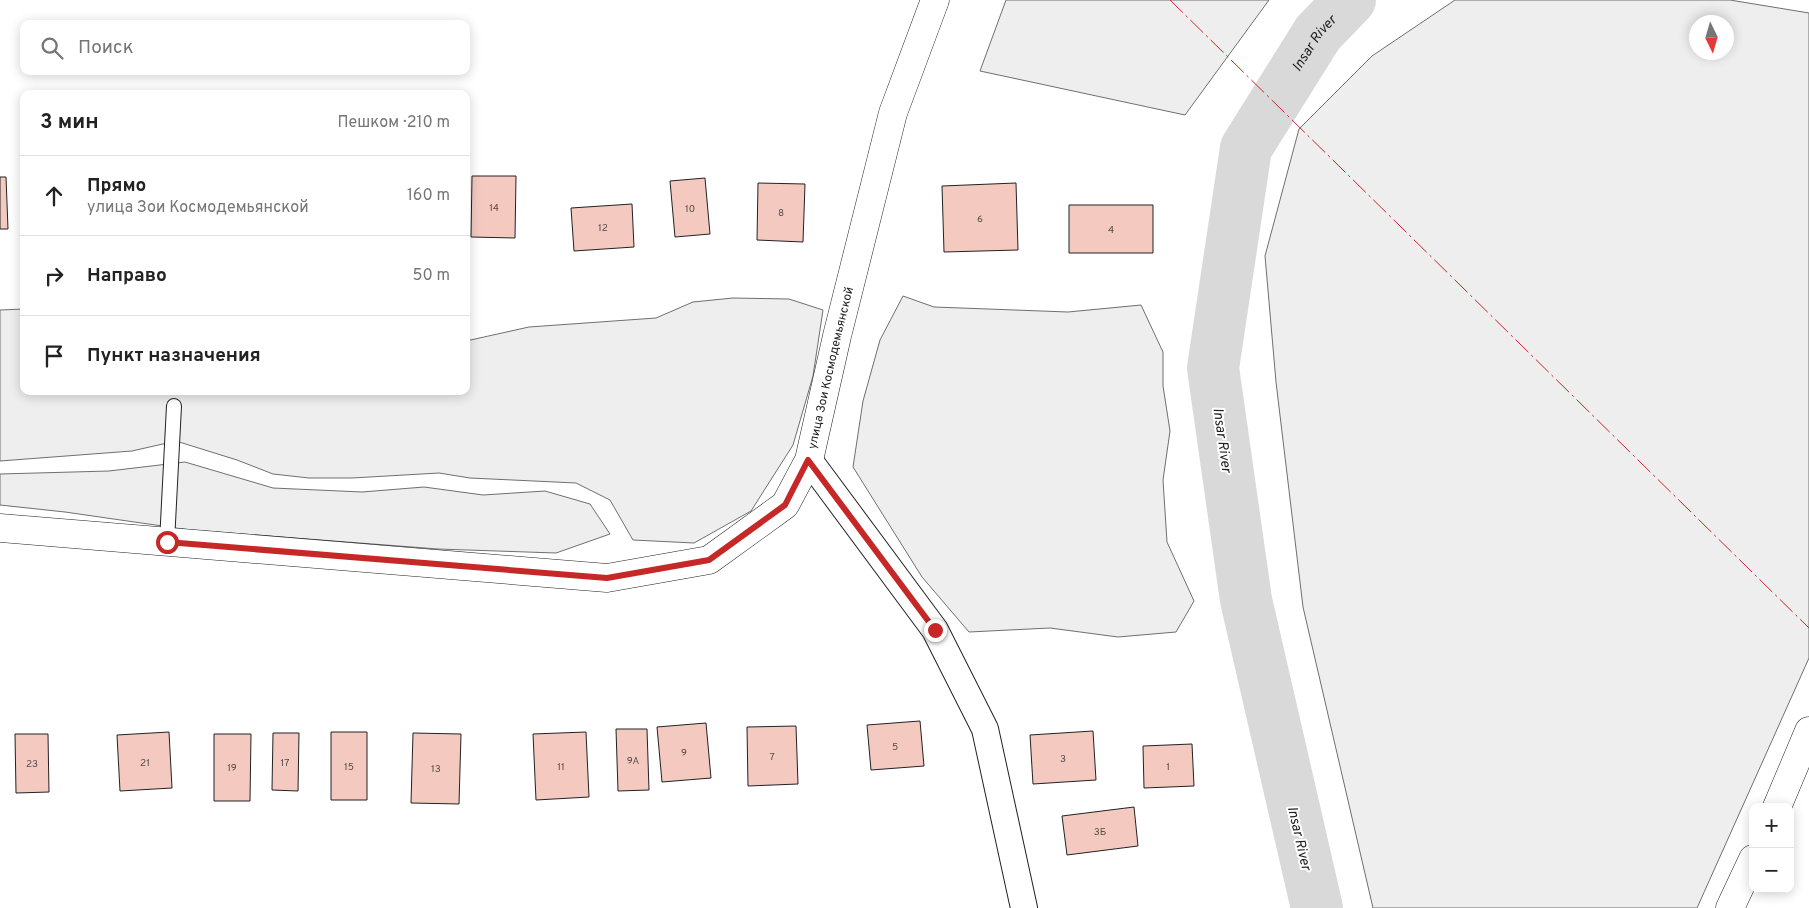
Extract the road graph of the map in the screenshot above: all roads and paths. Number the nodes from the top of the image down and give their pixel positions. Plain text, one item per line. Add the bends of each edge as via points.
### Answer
1 (935, 0) edge
2 (174, 406) dead end
3 (808, 460) junction
4 (0, 528) edge
5 (167, 542) junction
6 (1809, 731) edge
7 (1779, 803) edge
8 (1749, 868) edge
9 (1024, 908) edge
10 (1730, 908) edge

1 - 3 street, улица Зои Космодемьянской via 893,113
2 - 5 lane
3 - 5 street, улица Зои Космодемьянской via 785,505 709,560 607,578
3 - 9 street via 935,630 985,729
4 - 5 street, улица Зои Космодемьянской
6 - 7 street
8 - 10 street

